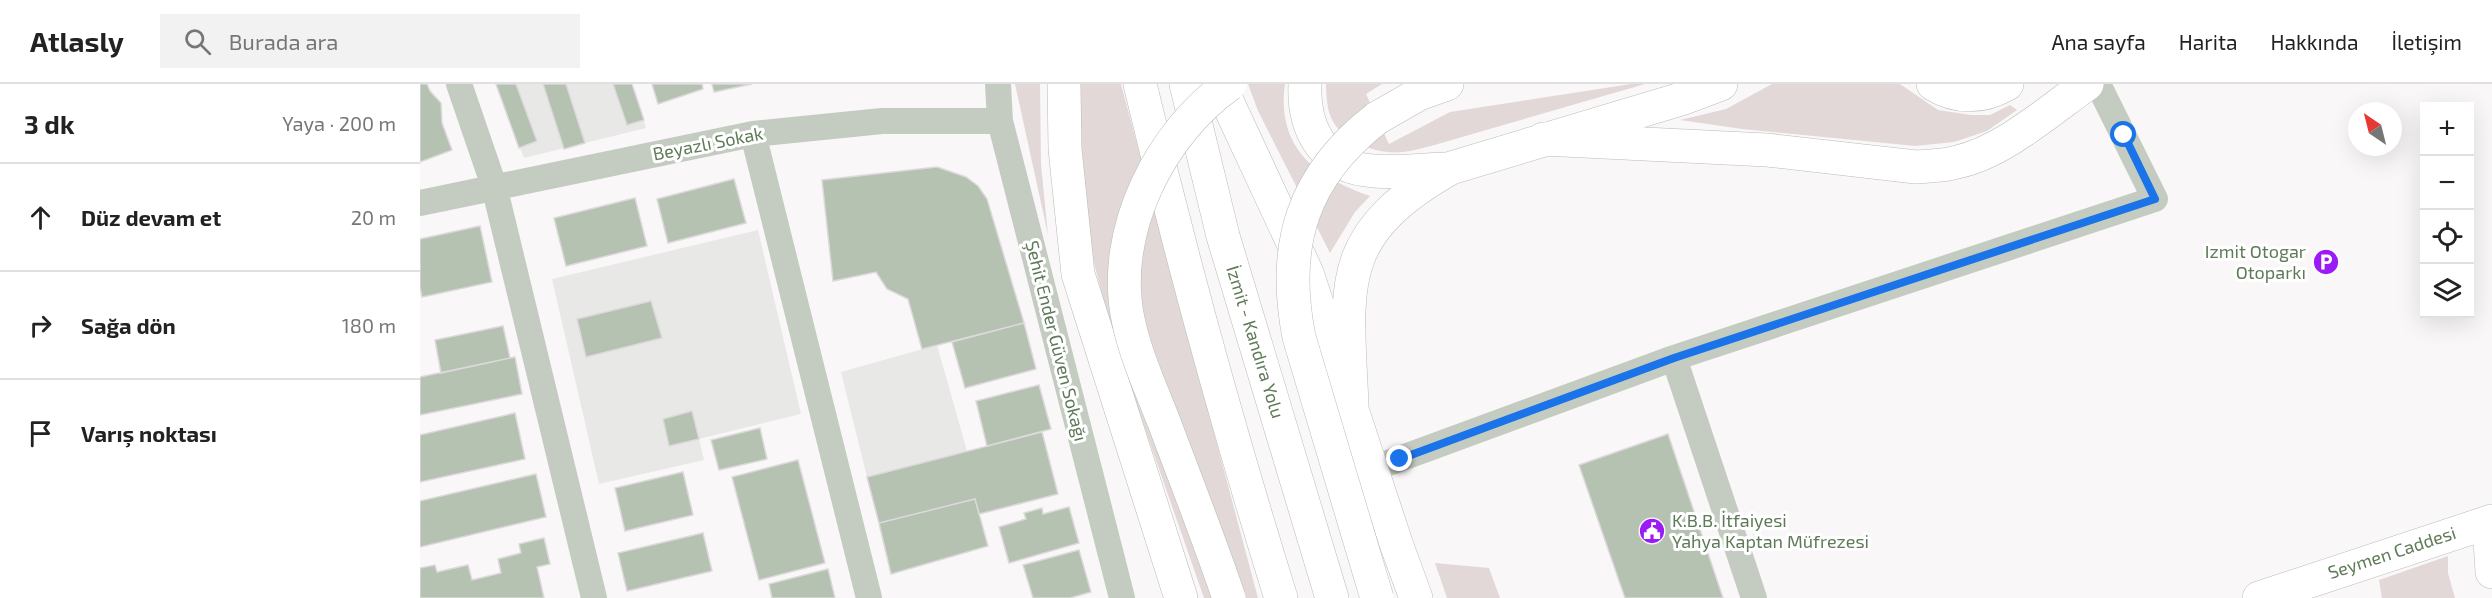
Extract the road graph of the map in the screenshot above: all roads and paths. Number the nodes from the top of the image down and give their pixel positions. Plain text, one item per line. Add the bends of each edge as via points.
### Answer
1 (459, 84) edge
2 (998, 84) edge
3 (1064, 84) edge
4 (1140, 84) edge
5 (1186, 84) edge
6 (1219, 84) edge
7 (1230, 84) edge
8 (1305, 84) edge
9 (1447, 84) edge
10 (1722, 84) edge
11 (1933, 84) edge
12 (2007, 84) edge
13 (2087, 84) edge
14 (2098, 84) edge
15 (1000, 121) junction
16 (753, 134) junction
17 (1543, 139) junction
18 (1451, 168) junction
19 (494, 186) junction
20 (420, 203) edge
21 (1674, 358) junction
22 (1352, 405) junction
23 (1372, 469) junction
24 (2492, 521) edge
25 (2492, 528) edge
26 (2492, 572) edge
27 (594, 598) edge
28 (869, 598) edge
29 (1122, 598) edge
30 (1181, 598) edge
31 (1229, 598) edge
32 (1281, 598) edge
33 (1332, 598) edge
34 (1377, 598) edge
35 (1416, 598) edge
36 (1754, 598) edge
37 (2259, 598) edge

1 - 19 street
2 - 15 street, Şehit Ender Güven Sokağı
3 - 30 main road via 1065,149 1078,274
4 - 32 main road via 1181,255
5 - 33 main road, İzmit - Kandıra Yolu via 1223,236
6 - 22 main road via 1307,273
7 - 31 main road, bridge via 1198,110 1164,154 1141,201 1128,241 1125,280 1128,319 1138,353
8 - 18 main road via 1306,114 1314,136 1340,161 1363,170
9 - 34 main road, bridge via 1408,99 1377,118 1341,149 1308,200 1296,241 1292,300 1299,337
10 - 17 main road
11 - 12 main road via 1948,92 1979,96
13 - 17 main road via 1999,145 1941,165 1916,167 1767,150
14 - 21 street via 2155,199
15 - 16 street, Beyazlı Sokak via 882,121
15 - 29 street, Şehit Ender Güven Sokağı
16 - 19 street, Beyazlı Sokak
16 - 28 street
17 - 18 main road
18 - 22 main road via 1419,186 1385,216 1359,253 1348,304
19 - 20 street, Beyazlı Sokak
19 - 27 street
21 - 23 street
21 - 36 street
22 - 23 main road
23 - 35 main road
24 - 37 main road, Seymen Caddesi
25 - 26 main road

